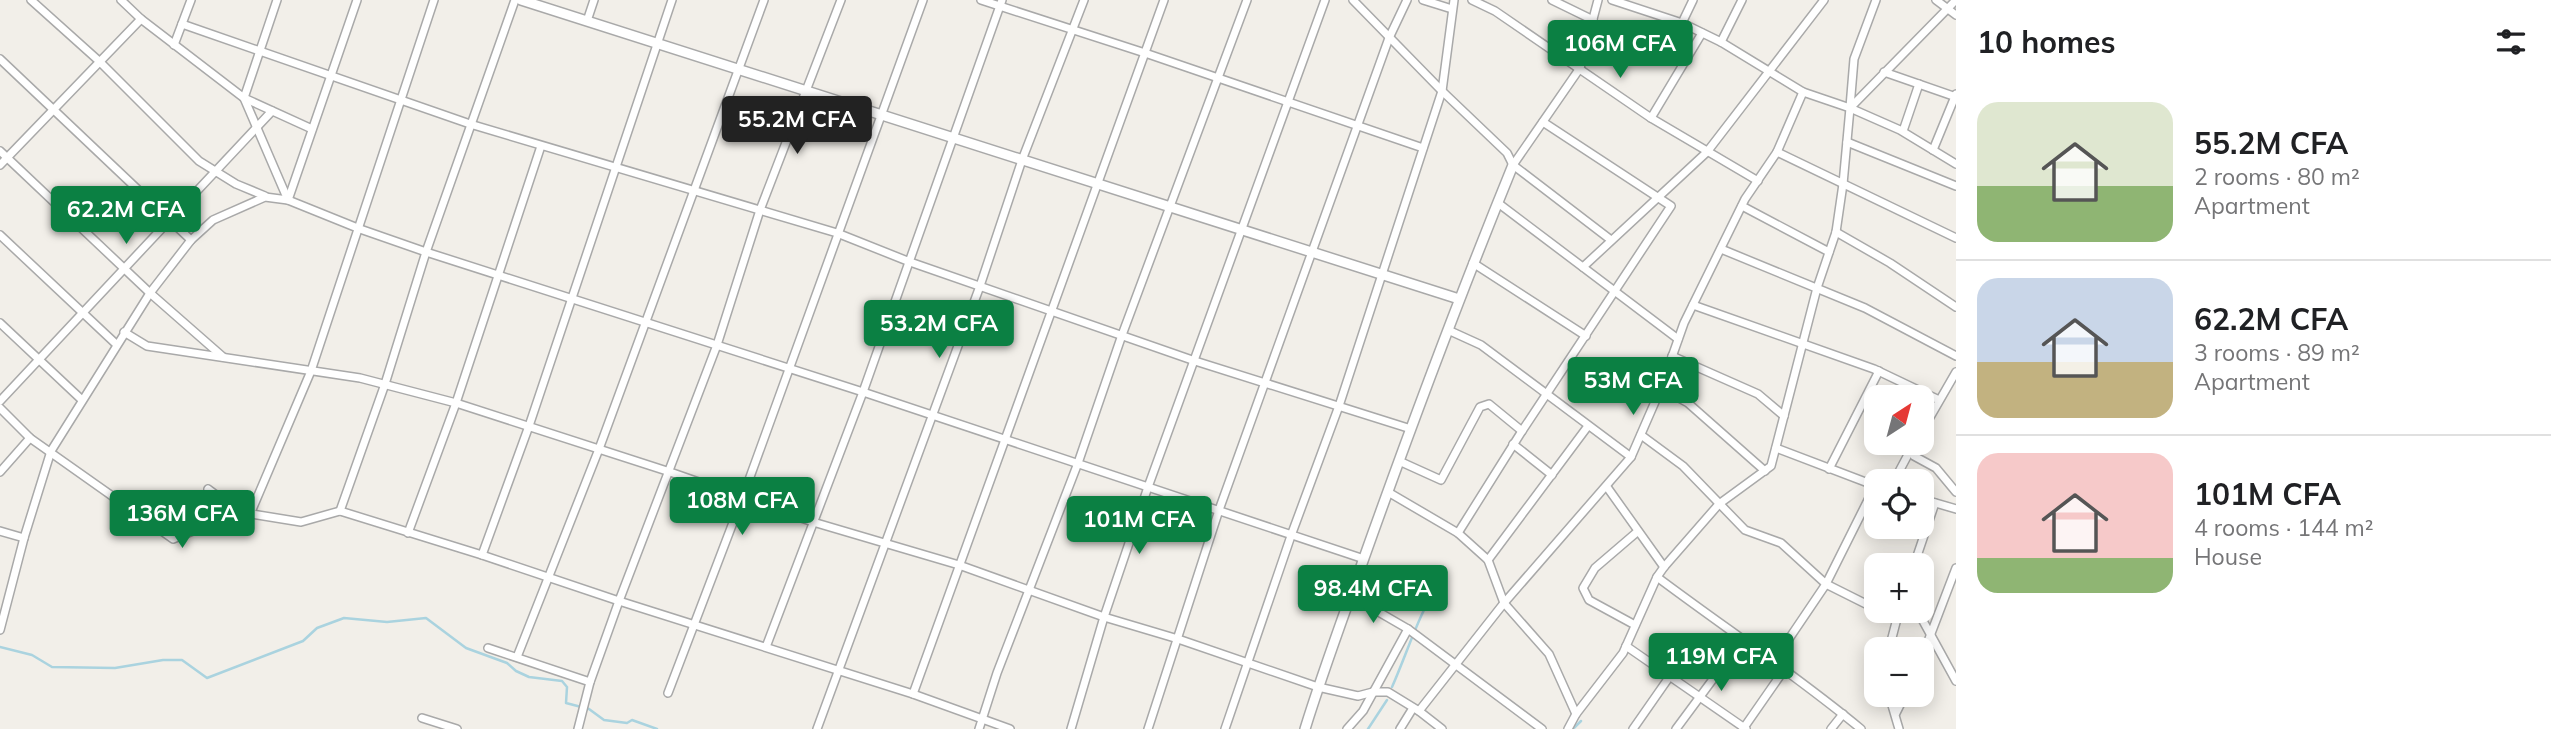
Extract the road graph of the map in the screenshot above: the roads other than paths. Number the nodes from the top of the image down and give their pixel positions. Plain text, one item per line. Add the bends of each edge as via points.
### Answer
1 (31, 0) edge
2 (121, 0) edge
3 (191, 0) edge
4 (277, 0) edge
5 (357, 0) edge
6 (434, 0) edge
7 (514, 0) edge
8 (521, 0) edge
9 (594, 0) edge
10 (672, 0) edge
11 (764, 0) edge
12 (841, 0) edge
13 (923, 0) edge
14 (981, 0) edge
15 (1084, 0) edge
16 (1164, 0) edge
17 (1247, 0) edge
18 (1325, 0) edge
19 (1353, 0) edge
20 (1407, 0) edge
21 (1423, 0) edge
22 (1454, 0) edge
23 (1472, 0) edge
24 (1552, 0) edge
25 (1598, 0) edge
26 (1612, 0) edge
27 (1645, 0) edge
28 (1693, 0) edge
29 (1742, 0) edge
30 (1824, 0) edge
31 (1876, 0) edge
32 (1936, 0) edge
33 (1956, 0) edge
34 (1001, 3) edge
35 (1947, 7) junction
36 (1452, 9) junction
37 (1641, 10) junction
38 (1956, 15) edge
39 (141, 19) junction
40 (1593, 20) junction
41 (587, 21) junction
42 (1682, 23) junction
43 (182, 24) junction
44 (1072, 30) junction
45 (1702, 33) junction
46 (1389, 38) junction
47 (1721, 42) junction
48 (657, 44) junction
49 (174, 45) junction
50 (260, 52) junction
51 (1145, 53) junction
52 (0, 59) edge
53 (99, 61) junction
54 (1580, 68) junction
55 (739, 70) junction
56 (1884, 72) junction
57 (1770, 73) junction
58 (330, 77) junction
59 (1218, 80) junction
60 (1919, 84) junction
61 (807, 91) junction
62 (1442, 91) junction
63 (1803, 92) junction
64 (1956, 96) edge
65 (244, 98) junction
66 (400, 101) junction
67 (1287, 103) junction
68 (1850, 108) junction
69 (53, 109) junction
70 (272, 111) junction
71 (882, 115) junction
72 (1651, 118) junction
73 (1543, 122) junction
74 (470, 124) junction
75 (1359, 126) junction
76 (257, 128) junction
77 (312, 129) junction
78 (1903, 131) junction
79 (954, 138) junction
80 (1847, 142) junction
81 (541, 146) junction
82 (1423, 148) junction
83 (1933, 150) junction
84 (0, 151) edge
85 (1707, 152) junction
86 (1777, 152) junction
87 (7, 157) junction
88 (1022, 160) junction
89 (1956, 164) edge
90 (0, 165) edge
91 (1513, 165) junction
92 (616, 167) junction
93 (215, 172) junction
94 (1758, 181) junction
95 (1096, 184) junction
96 (1843, 184) junction
97 (693, 190) junction
98 (1956, 190) edge
99 (265, 197) junction
100 (1657, 197) junction
101 (288, 200) junction
102 (1498, 203) junction
103 (1742, 206) junction
104 (1170, 207) junction
105 (760, 210) junction
106 (170, 220) junction
107 (360, 229) junction
108 (1242, 230) junction
109 (1836, 232) junction
110 (837, 233) junction
111 (0, 234) edge
112 (1956, 238) edge
113 (191, 240) junction
114 (1611, 240) junction
115 (1721, 249) junction
116 (426, 252) junction
117 (1312, 252) junction
118 (1829, 252) junction
119 (909, 262) junction
120 (1473, 263) junction
121 (1583, 267) junction
122 (124, 268) junction
123 (499, 274) junction
124 (1381, 274) junction
125 (980, 286) junction
126 (1817, 288) junction
127 (1615, 292) junction
128 (150, 293) junction
129 (571, 299) junction
130 (1459, 299) junction
131 (1693, 305) junction
132 (1956, 306) edge
133 (1052, 311) junction
134 (83, 313) junction
135 (647, 321) junction
136 (0, 323) edge
137 (1448, 330) junction
138 (124, 332) junction
139 (1122, 335) junction
140 (1586, 336) junction
141 (1678, 339) junction
142 (116, 344) junction
143 (717, 345) junction
144 (1802, 345) junction
145 (1672, 356) junction
146 (1956, 356) edge
147 (225, 358) junction
148 (39, 359) junction
149 (1195, 361) junction
150 (789, 370) junction
151 (1879, 371) junction
152 (311, 372) junction
153 (1956, 372) edge
154 (1265, 382) junction
155 (385, 384) junction
156 (1661, 388) junction
157 (863, 392) junction
158 (1545, 394) junction
159 (82, 400) junction
160 (1939, 400) junction
161 (0, 401) edge
162 (456, 403) junction
163 (1339, 406) junction
164 (0, 408) edge
165 (1934, 409) edge
166 (933, 416) junction
167 (1784, 416) junction
168 (529, 426) junction
169 (1588, 426) junction
170 (1411, 429) junction
171 (1521, 431) junction
172 (1641, 435) junction
173 (30, 438) junction
174 (1005, 439) junction
175 (1513, 444) junction
176 (1776, 448) junction
177 (599, 449) junction
178 (51, 451) junction
179 (1914, 455) edge
180 (1631, 457) junction
181 (1399, 461) junction
182 (1078, 463) junction
183 (1829, 469) junction
184 (1765, 471) junction
185 (0, 472) edge
186 (670, 472) junction
187 (1552, 475) junction
188 (1864, 482) edge
189 (1148, 487) junction
190 (1607, 487) junction
191 (208, 489) dead end
192 (1388, 492) junction
193 (1956, 492) edge
194 (742, 499) junction
195 (1935, 503) joint
196 (1719, 504) junction
197 (1956, 509) edge
198 (1219, 510) junction
199 (1864, 510) edge
200 (340, 511) junction
201 (239, 512) junction
202 (251, 512) junction
203 (813, 522) junction
204 (0, 531) edge
205 (1637, 532) junction
206 (408, 533) junction
207 (1292, 533) junction
208 (1458, 533) junction
209 (24, 538) junction
210 (886, 543) junction
211 (1918, 553) edge
212 (482, 555) junction
213 (1364, 559) junction
214 (1488, 560) junction
215 (959, 565) junction
216 (1664, 568) junction
217 (1956, 568) edge
218 (550, 576) junction
219 (1657, 576) junction
220 (1826, 584) junction
221 (1030, 591) junction
222 (1351, 596) junction
223 (619, 601) junction
224 (1504, 603) junction
225 (1864, 603) edge
226 (1104, 617) junction
227 (1925, 623) edge
228 (694, 625) junction
229 (1635, 625) junction
230 (0, 630) edge
231 (1409, 630) junction
232 (1931, 633) junction
233 (1930, 637) edge
234 (1178, 639) junction
235 (1742, 640) junction
236 (1626, 646) junction
237 (766, 647) junction
238 (488, 648) dead end
239 (1956, 655) edge
240 (517, 657) junction
241 (1774, 661) junction
242 (1946, 662) junction
243 (1246, 663) junction
244 (1455, 664) junction
245 (838, 670) junction
246 (1784, 670) junction
247 (1670, 676) junction
248 (1956, 681) edge
249 (590, 682) junction
250 (1318, 687) junction
251 (1373, 692) junction
252 (668, 693) dead end
253 (913, 694) junction
254 (1701, 696) junction
255 (1893, 707) edge
256 (1899, 707) edge
257 (1416, 709) junction
258 (1576, 714) junction
259 (1843, 714) junction
260 (1896, 714) junction
261 (422, 718) dead end
262 (982, 720) junction
263 (457, 729) edge
264 (578, 729) edge
265 (817, 729) edge
266 (979, 729) edge
267 (1010, 729) edge
268 (1071, 729) edge
269 (1148, 729) edge
270 (1224, 729) edge
271 (1306, 729) edge
272 (1347, 729) edge
273 (1400, 729) edge
274 (1442, 729) edge
275 (1542, 729) edge
276 (1568, 729) edge
277 (1633, 729) edge
278 (1676, 729) edge
279 (1744, 729) edge
280 (1830, 729) edge
281 (1861, 729) edge
282 (1899, 729) edge

1 - 53 street
2 - 39 street
3 - 43 street
4 - 50 street
5 - 58 street
6 - 66 street
7 - 74 street
8 - 41 street
9 - 41 street
10 - 48 street
11 - 55 street
12 - 61 street
13 - 71 street
14 - 34 street
15 - 44 street
16 - 51 street
17 - 59 street
18 - 67 street
19 - 46 street
20 - 46 street
21 - 36 street
22 - 36 street
23 - 54 street
24 - 40 street
25 - 40 street
26 - 37 street
27 - 37 street
28 - 42 street
29 - 47 street
30 - 57 street
31 - 68 street via 1854,59
32 - 35 street
33 - 35 street
34 - 44 street
34 - 79 street
35 - 38 street
35 - 56 street
36 - 62 street
37 - 42 street
39 - 49 street
39 - 53 street
40 - 54 street
41 - 48 street
42 - 45 street
43 - 49 street
43 - 50 street
44 - 51 street
44 - 88 street
45 - 47 street
45 - 72 street
46 - 62 street
46 - 75 street
47 - 57 street
48 - 55 street
48 - 92 street
49 - 65 street
50 - 58 street
50 - 65 street
51 - 59 street
51 - 95 street
52 - 69 street
53 - 69 street
53 - 93 street
54 - 72 street
54 - 73 street
55 - 61 street
55 - 97 street
56 - 60 street
56 - 68 street
57 - 63 street
57 - 85 street
58 - 66 street
58 - 77 street
59 - 67 street
59 - 104 street
60 - 64 street
60 - 78 street
61 - 71 street
61 - 105 street
62 - 82 street
62 - 91 street via 1507,153
63 - 68 street
63 - 86 street
64 - 83 street
65 - 70 street
65 - 76 street
66 - 74 street
66 - 107 street
67 - 75 street
67 - 108 street
68 - 78 street
68 - 80 street
69 - 87 street
69 - 106 street
70 - 76 street
70 - 77 street
71 - 79 street
71 - 110 street
72 - 85 street
73 - 91 street
73 - 100 street
74 - 81 street
74 - 116 street
75 - 82 street
75 - 117 street
76 - 93 street
76 - 101 street
77 - 101 street
78 - 83 street
79 - 88 street
79 - 119 street
80 - 96 street
80 - 98 street
81 - 92 street
81 - 123 street
82 - 124 street
83 - 89 street
84 - 87 street
85 - 94 street
85 - 100 street
86 - 94 street
86 - 96 street
87 - 90 street
87 - 122 street
88 - 95 street
88 - 125 street
91 - 102 street
91 - 114 street
92 - 97 street
92 - 129 street
93 - 99 street
93 - 106 street
94 - 103 street
95 - 104 street
95 - 133 street
96 - 109 street
96 - 112 street
97 - 105 street
97 - 135 street
99 - 101 street
99 - 113 street via 213,220
100 - 114 street
100 - 127 street via 1671,206
101 - 107 street
102 - 120 street
102 - 121 street
103 - 115 street
103 - 118 street
104 - 108 street
104 - 139 street
105 - 110 street
105 - 143 street
106 - 113 street
106 - 122 street
107 - 116 street
107 - 152 street
108 - 117 street
108 - 149 street
109 - 118 street
109 - 132 street
110 - 119 street
110 - 150 street
111 - 134 street
113 - 128 street
114 - 121 street
115 - 126 street
115 - 131 street
116 - 123 street
116 - 155 street
117 - 124 street
117 - 154 street
118 - 126 street
119 - 125 street
119 - 157 street
120 - 130 street
120 - 140 street
121 - 127 street
122 - 128 street
122 - 134 street
123 - 129 street
123 - 162 street
124 - 130 street
124 - 163 street
125 - 133 street
125 - 166 street
126 - 144 street
126 - 146 street
127 - 140 street
127 - 141 street
128 - 138 street
128 - 147 street
129 - 135 street
129 - 168 street
130 - 137 street
131 - 141 street
131 - 144 street
133 - 139 street
133 - 174 street
134 - 142 street
134 - 148 street
135 - 143 street
135 - 177 street
136 - 148 street
137 - 158 street via 1481,345
137 - 170 street
138 - 142 street
138 - 147 street via 147,346
139 - 149 street
139 - 182 street
140 - 158 street
141 - 145 street
142 - 159 street
143 - 150 street
143 - 186 street
144 - 151 street
144 - 167 street
145 - 156 street
145 - 167 street via 1758,394
147 - 152 street
148 - 159 street
148 - 161 street
149 - 154 street
149 - 189 street
150 - 157 street
150 - 194 street
151 - 160 street
151 - 183 street
152 - 155 street
152 - 202 street
153 - 160 street
154 - 163 street
154 - 198 street
155 - 162 street
155 - 200 street
156 - 172 street
156 - 184 street via 1688,403
157 - 166 street
157 - 203 street
158 - 169 street
158 - 171 street
159 - 178 street
160 - 165 street
162 - 168 street
162 - 206 street
163 - 170 street
163 - 207 street
164 - 173 street
166 - 174 street
166 - 210 street
167 - 176 street
168 - 177 street
168 - 212 street
169 - 180 street
169 - 187 street
170 - 181 street
171 - 175 street
171 - 181 street via 1483,404 1441,480
172 - 180 street
172 - 196 street via 1683,466
173 - 178 street
173 - 185 street
174 - 182 street
174 - 215 street
175 - 187 street
175 - 208 street
176 - 183 street
176 - 184 street via 1771,467
177 - 186 street
177 - 218 street
178 - 201 street via 173,539
178 - 209 street
179 - 193 street via 1936,468
180 - 190 street
181 - 192 street
182 - 189 street
182 - 221 street
183 - 188 street
184 - 196 street
186 - 194 street
186 - 223 street
187 - 214 street
189 - 198 street
189 - 226 street
190 - 205 street
190 - 224 street
191 - 201 street
192 - 208 street
192 - 213 street
194 - 203 street
194 - 228 street
195 - 197 street
195 - 211 street
196 - 216 street
196 - 220 street via 1745,530 1780,543
198 - 207 street
198 - 234 street
199 - 220 street
200 - 202 street via 301,522
200 - 206 street
201 - 202 street
203 - 210 street
203 - 237 street
204 - 209 street
205 - 216 street
205 - 229 street via 1595,568 1583,588 1589,600
206 - 212 street
207 - 213 street
207 - 243 street
208 - 214 street
209 - 230 street
210 - 215 street
210 - 245 street
212 - 218 street
213 - 222 street
214 - 224 street
215 - 221 street
215 - 253 street
216 - 219 street
217 - 232 street
218 - 223 street
218 - 240 street
219 - 229 street
219 - 235 street
220 - 225 street
220 - 241 street
221 - 226 street
221 - 262 street
222 - 231 street
222 - 250 street
223 - 228 street
223 - 249 street
224 - 244 street
224 - 258 street via 1549,654
226 - 234 street
226 - 268 street
227 - 232 street
228 - 237 street
228 - 252 street
229 - 236 street
231 - 244 street
231 - 251 street
232 - 233 street
232 - 242 street
234 - 243 street
234 - 269 street
235 - 241 street
235 - 254 street
236 - 247 street
236 - 258 street
237 - 245 street
238 - 240 street
239 - 242 street
240 - 249 street
241 - 246 street
242 - 248 street
243 - 250 street
243 - 270 street
244 - 257 street
244 - 275 street
245 - 253 street
245 - 265 street
246 - 259 street
246 - 279 street
247 - 254 street
247 - 277 street
249 - 264 street
250 - 251 street via 1358,696
250 - 271 street
251 - 257 street via 1388,692
251 - 272 street
253 - 262 street
254 - 278 street
254 - 279 street
255 - 260 street
256 - 260 street
257 - 273 street
257 - 274 street
258 - 276 street
259 - 280 street
259 - 281 street
260 - 282 street
261 - 263 street
262 - 266 street
262 - 267 street

